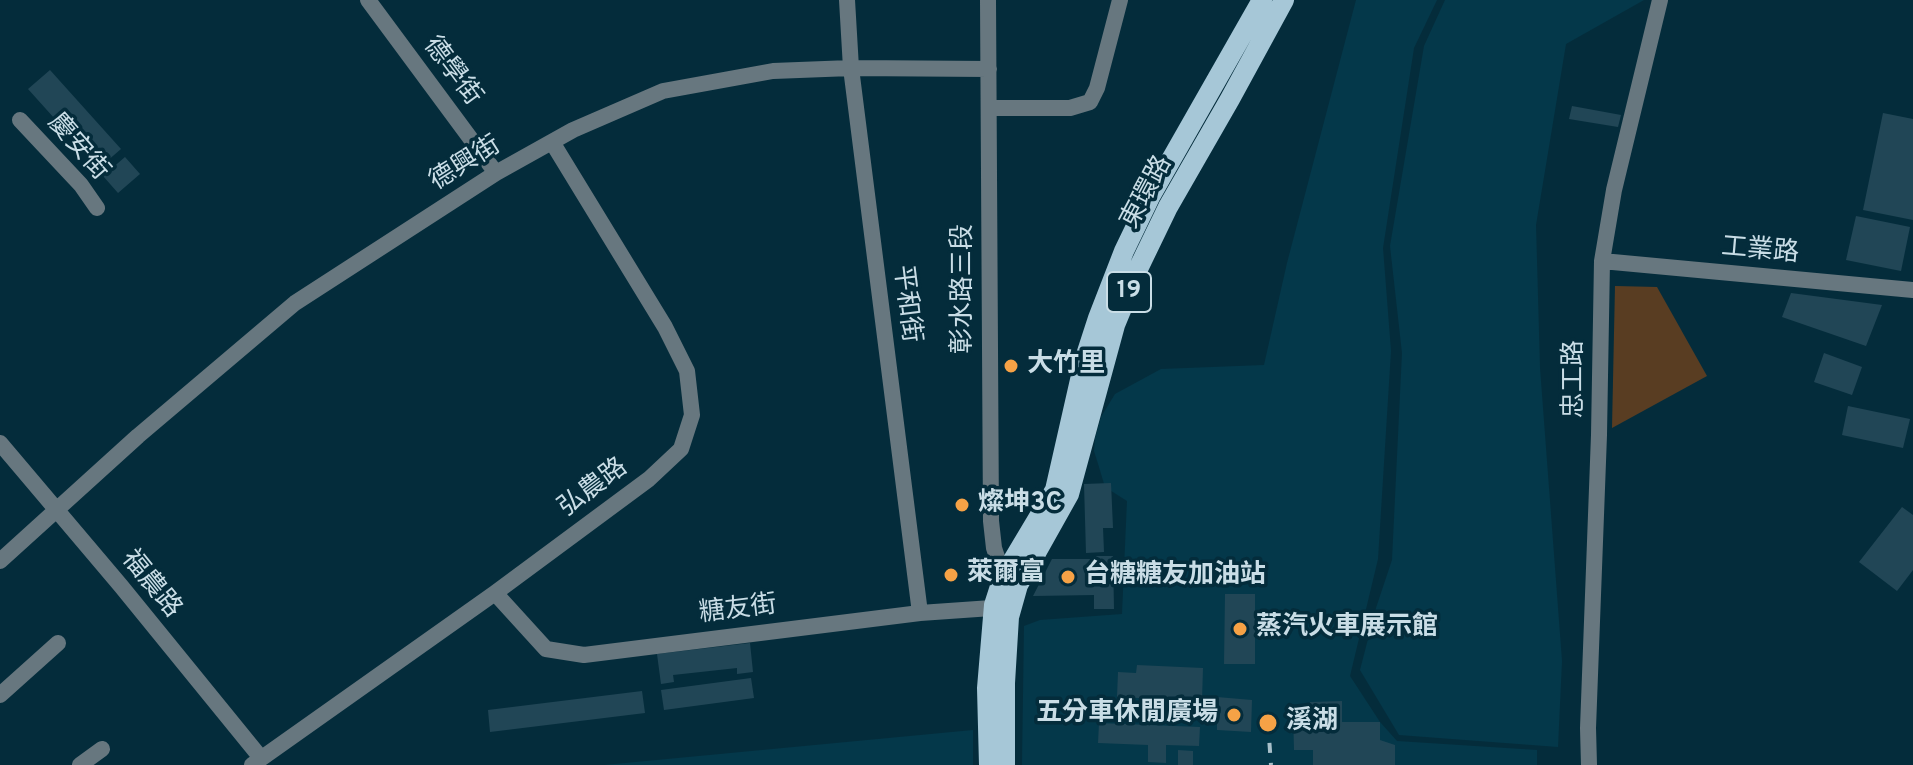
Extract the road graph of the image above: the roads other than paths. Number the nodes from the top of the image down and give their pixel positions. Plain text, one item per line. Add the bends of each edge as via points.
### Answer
1 (368, 0) edge
2 (847, 0) edge
3 (988, 0) edge
4 (1120, 0) edge
5 (1262, 0) edge
6 (1284, 0) edge
7 (1660, 0) edge
8 (851, 68) junction
9 (989, 69) junction
10 (989, 108) junction
11 (20, 120) dead end
12 (552, 142) junction
13 (496, 173) junction
14 (97, 208) dead end
15 (1602, 261) junction
16 (1913, 290) edge
17 (0, 443) edge
18 (57, 512) junction
19 (0, 561) edge
20 (1003, 577) junction
21 (495, 593) junction
22 (1006, 605) junction
23 (920, 613) junction
24 (58, 643) dead end
25 (0, 695) edge
26 (102, 749) dead end
27 (256, 762) edge
28 (80, 765) edge
29 (989, 765) edge
30 (1005, 765) edge
31 (1589, 765) edge

1 - 13 street, 德學街
2 - 8 street, 平和街
3 - 9 street, 彰水路三段
4 - 10 street via 1090,102 1070,108
5 - 20 main road, 東環路 / 19 via 1124,251 1085,358 1055,490
6 - 22 main road, 東環路 / 19 via 1139,267 1115,325 1069,494
7 - 15 street, 忠工路
8 - 9 street, 德興街
8 - 12 street, 德興街 via 773,71 663,91
8 - 23 street, 平和街
9 - 10 street, 彰水路三段
10 - 20 street, 彰水路三段 via 991,521
11 - 14 street, 慶安街
12 - 13 street, 德興街
12 - 21 street, 弘農路 via 665,327 687,371 692,415 681,449 649,479
13 - 18 street, 德興街 via 295,303
15 - 16 street, 工業路
15 - 31 street, 忠工路
17 - 18 street, 福農路
18 - 19 street, 德興街
18 - 27 street, 福農路
20 - 22 main road, 19
21 - 23 street, 糖友街 via 546,649 584,655
21 - 27 street, 弘農路
22 - 23 street, 糖友街
22 - 29 main road, 19 via 987,688
22 - 30 main road, 19
24 - 25 street
26 - 28 street

